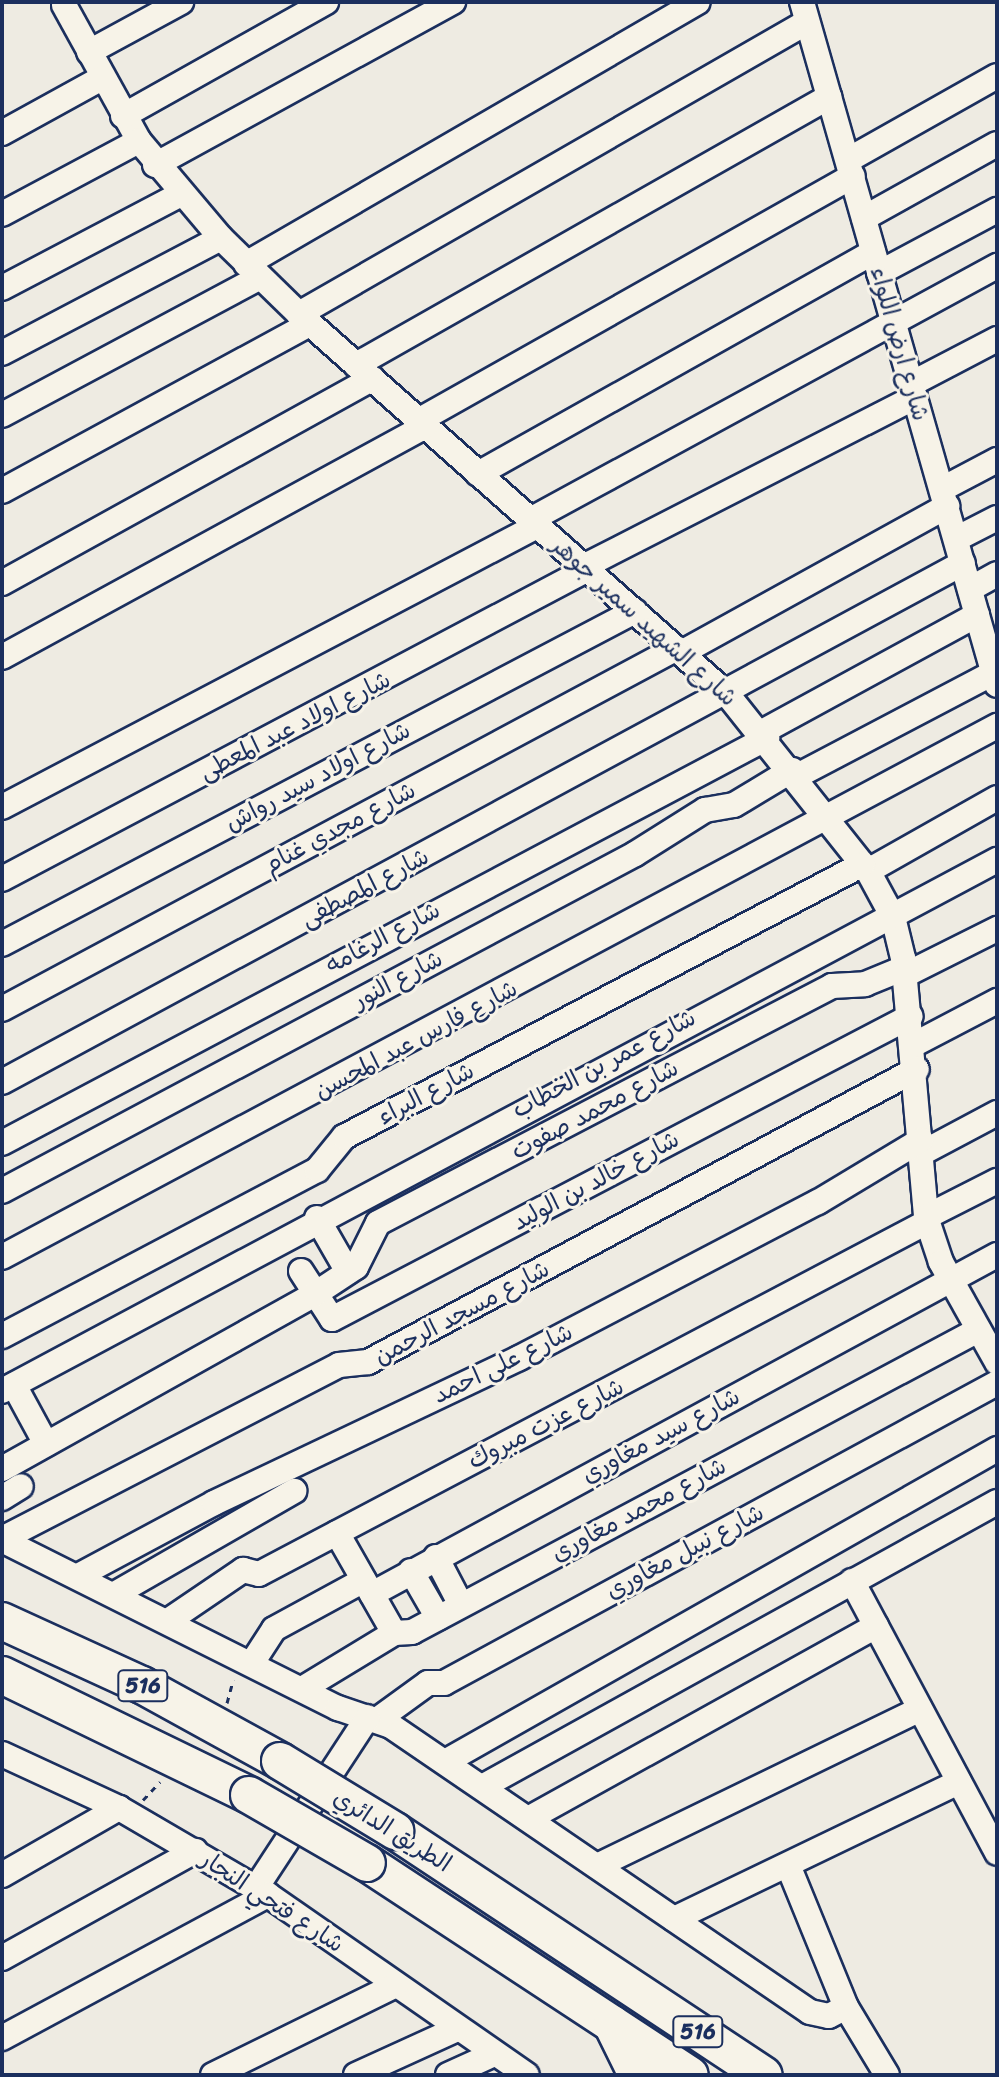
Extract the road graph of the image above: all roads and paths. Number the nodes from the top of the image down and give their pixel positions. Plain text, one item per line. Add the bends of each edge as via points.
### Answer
1 (181, 2) edge
2 (326, 2) edge
3 (453, 2) edge
4 (698, 2) edge
5 (64, 5) dead end
6 (805, 12) edge
7 (89, 52) junction
8 (997, 76) edge
9 (102, 78) junction
10 (829, 97) junction
11 (123, 116) junction
12 (2, 133) edge
13 (139, 141) junction
14 (997, 144) edge
15 (155, 165) junction
16 (851, 168) junction
17 (181, 194) junction
18 (997, 210) edge
19 (2, 214) edge
20 (864, 218) junction
21 (221, 238) junction
22 (876, 263) junction
23 (997, 266) edge
24 (253, 271) junction
25 (2, 288) edge
26 (304, 319) junction
27 (893, 323) junction
28 (997, 339) edge
29 (2, 353) edge
30 (364, 372) junction
31 (913, 391) junction
32 (2, 415) edge
33 (422, 424) junction
34 (997, 460) edge
35 (478, 474) junction
36 (2, 491) edge
37 (945, 497) junction
38 (997, 518) edge
39 (534, 523) junction
40 (956, 539) junction
41 (963, 563) junction
42 (584, 568) junction
43 (997, 574) edge
44 (2, 583) edge
45 (970, 589) junction
46 (635, 611) junction
47 (985, 616) edge
48 (680, 650) junction
49 (2, 657) edge
50 (996, 676) edge
51 (727, 694) junction
52 (997, 726) edge
53 (764, 735) junction
54 (795, 773) junction
55 (997, 798) edge
56 (2, 807) edge
57 (828, 816) junction
58 (997, 860) edge
59 (865, 867) junction
60 (2, 879) edge
61 (893, 917) junction
62 (997, 929) edge
63 (2, 944) edge
64 (905, 972) junction
65 (997, 1001) edge
66 (2, 1009) edge
67 (911, 1016) junction
68 (915, 1044) junction
69 (917, 1069) junction
70 (2, 1082) edge
71 (997, 1113) edge
72 (2, 1143) edge
73 (920, 1147) junction
74 (997, 1181) edge
75 (2, 1191) edge
76 (317, 1218) junction
77 (927, 1220) junction
78 (997, 1255) edge
79 (2, 1257) edge
80 (301, 1271) dead end
81 (348, 1272) junction
82 (951, 1280) junction
83 (315, 1294) junction
84 (986, 1335) edge
85 (2, 1336) edge
86 (997, 1362) edge
87 (997, 1383) edge
88 (8, 1388) edge
89 (46, 1444) junction
90 (997, 1449) edge
91 (2, 1469) edge
92 (294, 1491) dead end
93 (997, 1502) edge
94 (225, 1530) junction
95 (337, 1533) junction
96 (2, 1540) edge
97 (436, 1557) junction
98 (247, 1569) junction
99 (411, 1571) junction
100 (78, 1576) junction
101 (852, 1581) junction
102 (368, 1587) junction
103 (115, 1594) junction
104 (461, 1605) junction
105 (438, 1618) junction
106 (2, 1621) edge
107 (168, 1621) junction
108 (876, 1626) junction
109 (394, 1633) junction
110 (243, 1666) junction
111 (2, 1675) edge
112 (302, 1689) junction
113 (920, 1709) junction
114 (372, 1718) junction
115 (217, 1725) junction
116 (2, 1754) edge
117 (182, 1759) junction
118 (445, 1762) junction
119 (959, 1782) junction
120 (482, 1787) junction
121 (127, 1808) junction
122 (528, 1819) junction
123 (195, 1851) junction
124 (997, 1853) edge
125 (788, 1865) junction
126 (597, 1866) junction
127 (2, 1875) edge
128 (262, 1891) junction
129 (674, 1919) junction
130 (2, 1958) edge
131 (396, 1985) junction
132 (846, 2007) junction
133 (611, 2023) junction
134 (457, 2029) junction
135 (2, 2038) edge
136 (494, 2054) junction
137 (213, 2075) edge
138 (356, 2075) edge
139 (448, 2075) edge
140 (527, 2075) edge
141 (637, 2075) edge
142 (690, 2075) edge
143 (763, 2075) edge
144 (887, 2075) edge

1 - 7 street
2 - 11 street
3 - 15 street
4 - 24 street
5 - 7 street, شارع الشهيد سمير جوهر
6 - 10 street, شارع ارض اللواء
6 - 26 street
7 - 9 street, شارع الشهيد سمير جوهر
8 - 16 street
9 - 11 street, شارع الشهيد سمير جوهر
9 - 12 street
10 - 16 street, شارع ارض اللواء
10 - 30 street
11 - 13 street, شارع الشهيد سمير جوهر
13 - 15 street, شارع الشهيد سمير جوهر
13 - 19 street
14 - 20 street
15 - 17 street, شارع الشهيد سمير جوهر
16 - 20 street, شارع ارض اللواء
16 - 33 street
17 - 21 street, شارع الشهيد سمير جوهر
17 - 25 street
18 - 22 street
20 - 22 street, شارع ارض اللواء
21 - 24 street, شارع الشهيد سمير جوهر
21 - 29 street
22 - 27 street, شارع ارض اللواء
22 - 35 street
23 - 27 street
24 - 26 street, شارع الشهيد سمير جوهر
24 - 32 street
26 - 30 street, شارع الشهيد سمير جوهر
26 - 36 street
27 - 31 street, شارع ارض اللواء
27 - 39 street
28 - 31 street, شارع اولاد عبد المعطى
30 - 33 street, شارع الشهيد سمير جوهر
30 - 44 street
31 - 37 street, شارع ارض اللواء
31 - 42 street, شارع اولاد عبد المعطى
33 - 35 street, شارع الشهيد سمير جوهر
33 - 49 street
34 - 37 street, شارع مجدي غنام
35 - 39 street, شارع الشهيد سمير جوهر
37 - 40 street, شارع ارض اللواء
37 - 48 street, شارع مجدي غنام
38 - 40 street
39 - 42 street, شارع الشهيد سمير جوهر
39 - 56 street
40 - 41 street, شارع ارض اللواء
41 - 45 street, شارع ارض اللواء
41 - 51 street, شارع المصطفى
42 - 46 street, شارع الشهيد سمير جوهر
42 - 60 street, شارع اولاد عبد المعطى
43 - 45 street
45 - 47 street, شارع ارض اللواء
46 - 48 street, شارع الشهيد سمير جوهر
46 - 63 street, شارع اولاد سيد رواش
47 - 50 street, شارع ارض اللواء
47 - 53 street, شارع الرغامه
48 - 51 street, شارع الشهيد سمير جوهر
48 - 66 street, شارع مجدي غنام
50 - 54 street, شارع النور
51 - 53 street, شارع الشهيد سمير جوهر
51 - 70 street, شارع المصطفى
52 - 57 street, شارع فارس عبد المحسن
53 - 54 street, شارع الشهيد سمير جوهر
53 - 72 street, شارع الرغامه
54 - 57 street, شارع الشهيد سمير جوهر
54 - 75 street, شارع النور via 734,805 705,810 635,854
55 - 59 street, شارع البراء
57 - 59 street, شارع الشهيد سمير جوهر
57 - 79 street, شارع فارس عبد المحسن
58 - 61 street, شارع عمر بن الخطاب
59 - 61 street, شارع الشهيد سمير جوهر
59 - 85 street, شارع البراء via 344,1137 317,1170
61 - 64 street, شارع الشهيد سمير جوهر
61 - 76 street, شارع عمر بن الخطاب via 835,951 805,957
62 - 64 street, شارع محمد صفوت
64 - 67 street, شارع الشهيد سمير جوهر
64 - 81 street, شارع محمد صفوت via 865,984 832,986 378,1223 361,1260
65 - 68 street
67 - 68 street, شارع الشهيد سمير جوهر
67 - 83 street, شارع خالد بن الوليد via 332,1319
68 - 69 street, شارع الشهيد سمير جوهر
69 - 73 street, شارع الشهيد سمير جوهر
69 - 96 street, شارع مسجد الرحمن via 368,1362 339,1365
71 - 73 street, شارع على احمد
73 - 77 street, شارع الشهيد سمير جوهر
73 - 100 street, شارع على احمد via 519,1358 214,1503
74 - 77 street, شارع عزت مبروك
76 - 81 street
76 - 88 street, شارع عمر بن الخطاب
77 - 82 street, شارع الشهيد سمير جوهر
77 - 95 street, شارع عزت مبروك
78 - 82 street, شارع سيد مغاوري
80 - 83 street, شارع خالد بن الوليد
81 - 83 street, شارع محمد صفوت
82 - 84 street, شارع الشهيد سمير جوهر
82 - 97 street, شارع سيد مغاوري
83 - 89 street, شارع محمد صفوت
84 - 86 street, شارع الشهيد سمير جوهر
84 - 104 street, شارع محمد مغاوري
87 - 114 street, شارع نبيل مغاوري via 444,1683 428,1683
88 - 89 street
89 - 91 street, شارع محمد صفوت
90 - 118 street
92 - 94 street
93 - 101 street
94 - 98 street
94 - 103 street
95 - 98 street, شارع عزت مبروك via 259,1574
95 - 102 street
96 - 100 street
97 - 99 street, شارع سيد مغاوري
97 - 104 street
98 - 107 street, شارع عزت مبروك
99 - 102 street, شارع سيد مغاوري
99 - 105 street
100 - 103 street
101 - 108 street
101 - 120 street
102 - 109 street
102 - 110 street, شارع سيد مغاوري via 274,1629
103 - 107 street
104 - 105 street, شارع محمد مغاوري
105 - 109 street, شارع محمد مغاوري
106 - 115 highway, الطريق الدائري / 516
107 - 110 street
108 - 113 street
108 - 122 street
109 - 112 street, شارع محمد مغاوري
110 - 112 street
110 - 115 path
111 - 117 highway, الطريق الدائري / 516
112 - 114 street
113 - 119 street
113 - 126 street
114 - 118 street
114 - 128 street
115 - 143 highway, الطريق الدائري / 516, bridge via 395,1831
116 - 121 street, شارع فتحي النجار
117 - 121 path
117 - 133 highway, الطريق الدائري / 516, bridge via 367,1863
118 - 120 street
119 - 124 street
119 - 125 street
120 - 122 street
121 - 123 street, شارع فتحي النجار
121 - 127 street
122 - 126 street
123 - 128 street, شارع فتحي النجار
123 - 130 street
125 - 129 street
125 - 132 street
126 - 129 street
128 - 131 street, شارع فتحي النجار
128 - 135 street
129 - 132 street via 816,2015
131 - 134 street, شارع فتحي النجار
131 - 137 street
132 - 144 street
133 - 141 highway
133 - 142 highway, الطريق الدائري / 516
134 - 136 street, شارع فتحي النجار
134 - 138 street
136 - 139 street
136 - 140 street, شارع فتحي النجار

